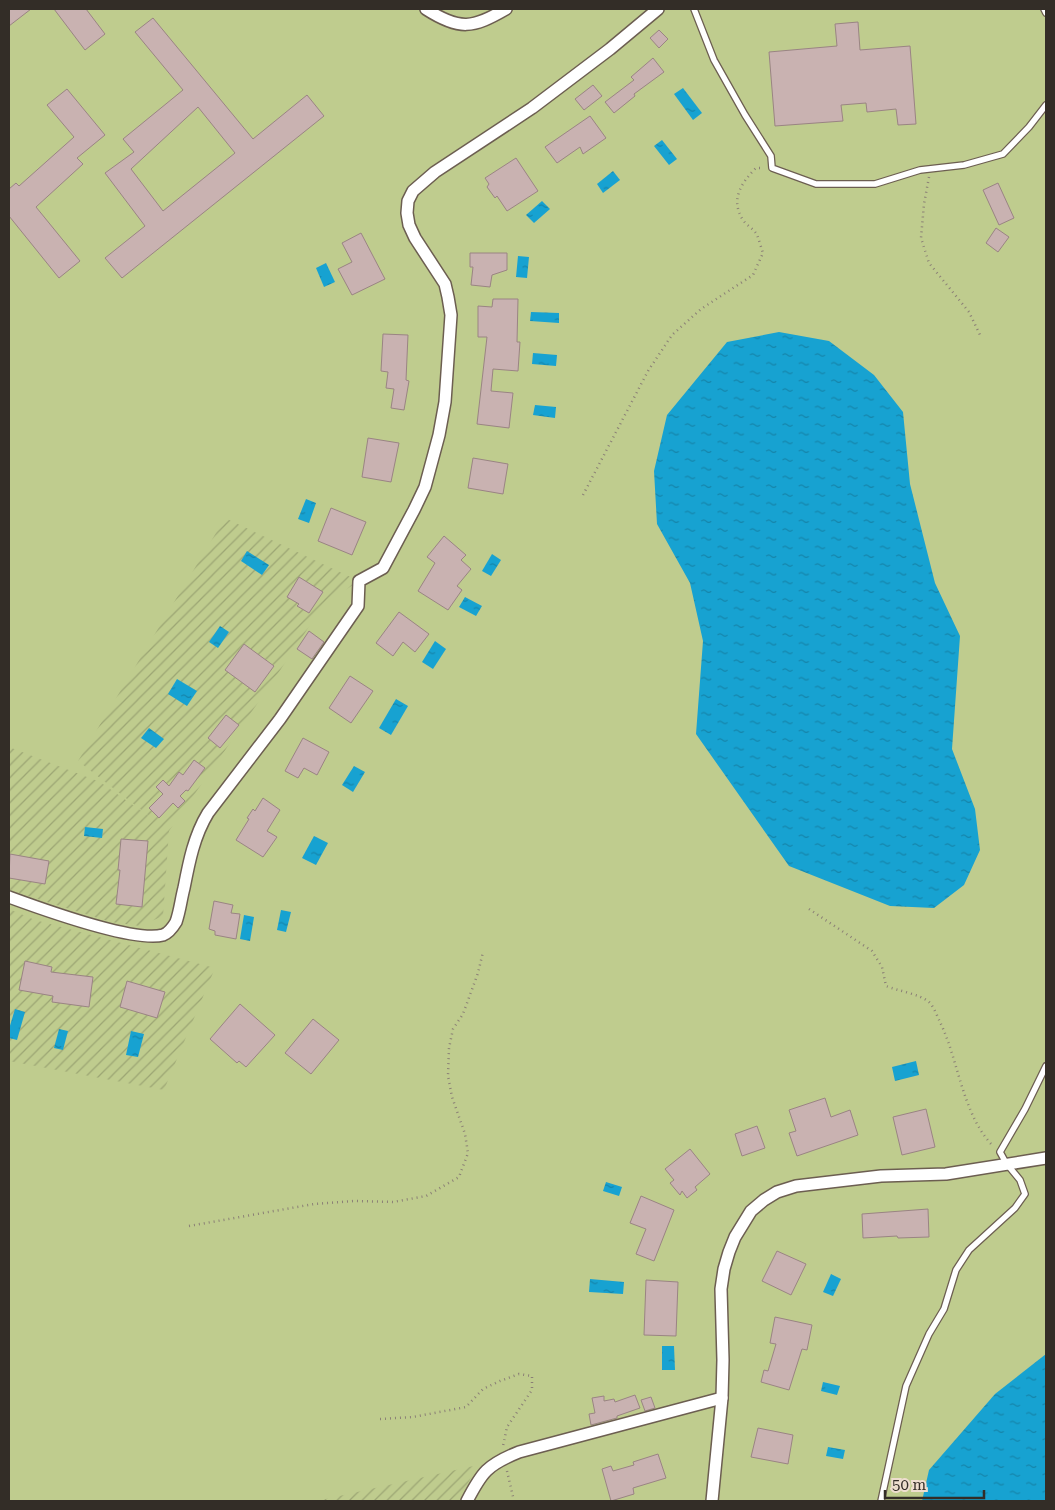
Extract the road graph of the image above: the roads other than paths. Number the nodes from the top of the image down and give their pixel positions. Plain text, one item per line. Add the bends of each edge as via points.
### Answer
1 (426, 9) edge
2 (506, 9) edge
3 (658, 9) edge
4 (694, 9) edge
5 (1044, 9) edge
6 (1046, 13) edge
7 (1046, 105) edge
8 (9, 897) edge
9 (1046, 1066) edge
10 (1046, 1158) edge
11 (1006, 1164) junction
12 (722, 1398) junction
13 (467, 1501) edge
14 (712, 1501) edge
15 (881, 1501) edge

1 - 2 street via 446,20 469,25
3 - 8 street via 532,108 413,190 408,201 409,225 446,284 451,315 445,402 425,487 383,568 359,581 358,606 354,613 313,674 200,826 173,927 157,936 127,933
4 - 7 lane via 714,60 771,156 772,168 816,184 875,184 920,170 964,165 1003,154
5 - 6 lane
9 - 11 lane via 1000,1152
10 - 11 street
11 - 12 street via 946,1174 881,1176 796,1186 764,1200 751,1211 735,1237 724,1269 721,1290
11 - 15 lane via 1020,1180 1025,1194 1015,1208 969,1250 956,1270 944,1309 906,1386
12 - 13 street via 537,1446 504,1458 488,1467
12 - 14 street

